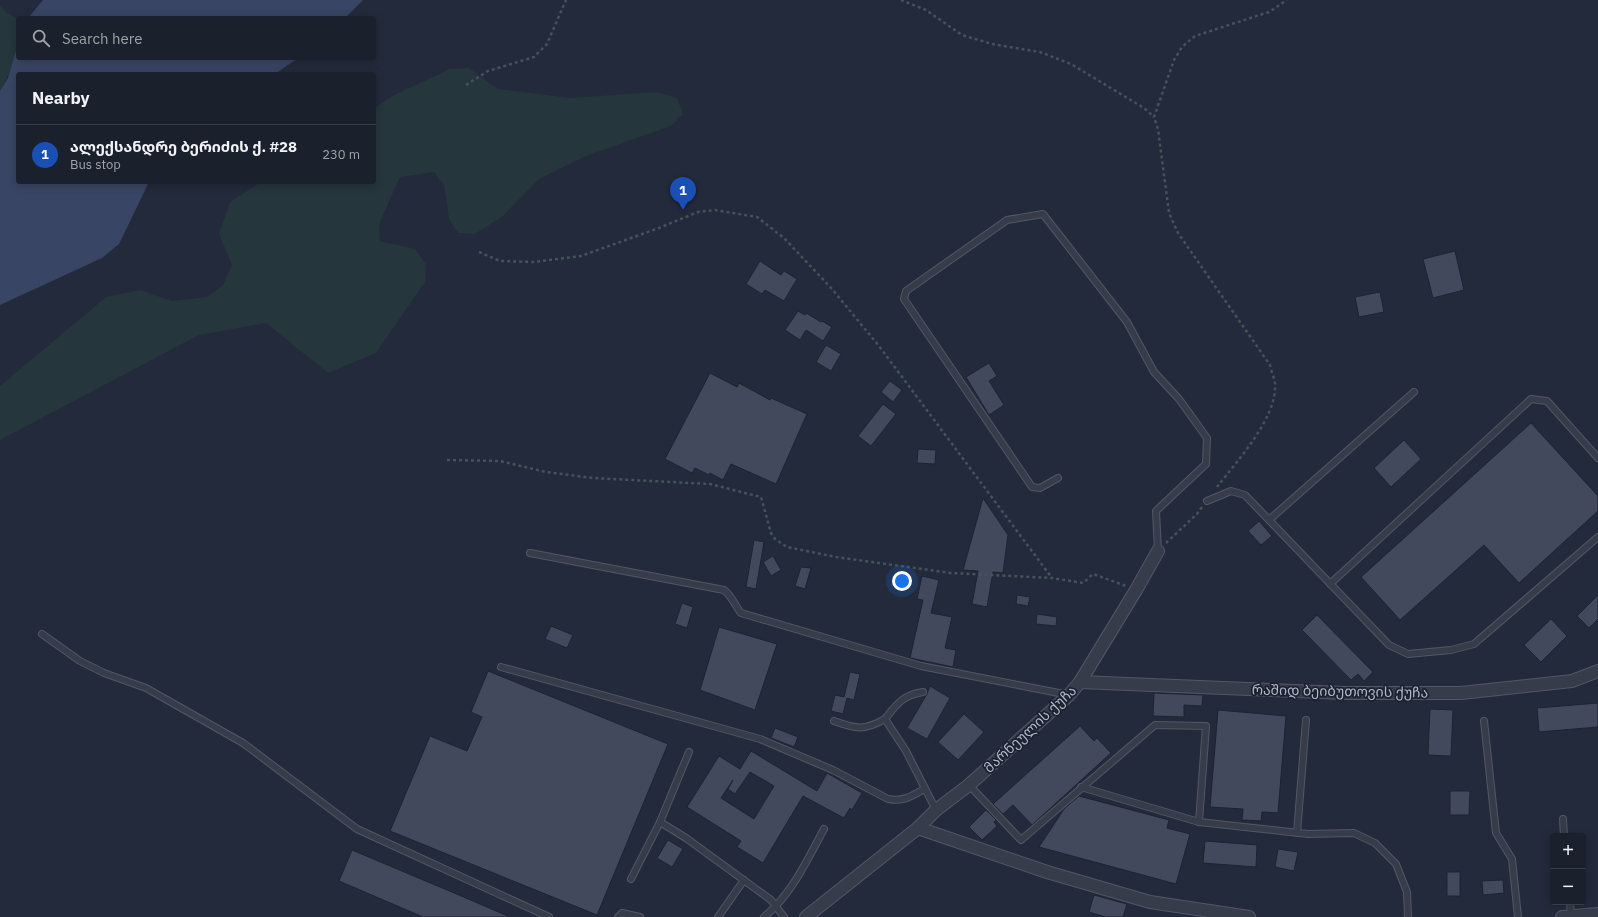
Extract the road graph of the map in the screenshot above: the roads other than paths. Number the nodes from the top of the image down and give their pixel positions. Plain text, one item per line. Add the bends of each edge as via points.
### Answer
1 (1414, 392) dead end
2 (1598, 458) edge
3 (1058, 478) dead end
4 (1207, 501) road end
5 (1269, 520) junction
6 (1598, 537) edge
7 (1158, 551) joint
8 (530, 553) dead end
9 (1330, 584) junction
10 (42, 634) dead end
11 (501, 667) dead end
12 (1598, 671) edge
13 (1080, 682) junction
14 (923, 692) dead end
15 (1069, 696) junction
16 (884, 719) junction
17 (1306, 720) dead end
18 (834, 721) dead end
19 (1484, 721) dead end
20 (689, 752) dead end
21 (969, 785) junction
22 (1081, 787) junction
23 (924, 789) junction
24 (936, 810) junction
25 (1563, 819) dead end
26 (660, 822) junction
27 (1200, 822) junction
28 (918, 828) junction
29 (824, 829) dead end
30 (1297, 833) junction
31 (1564, 833) edge
32 (631, 880) dead end
33 (744, 880) junction
34 (1569, 905) edge
35 (776, 907) junction
36 (1598, 914) edge
37 (549, 917) edge
38 (618, 917) edge
39 (640, 917) edge
40 (718, 917) edge
41 (764, 917) edge
42 (784, 917) edge
43 (806, 917) edge
44 (1249, 917) edge
45 (1408, 917) edge
46 (1518, 917) edge
47 (1567, 917) edge

1 - 5 lane
2 - 9 lane via 1547,401 1531,399
3 - 7 lane via 1040,488 1032,487 904,299 906,290 1007,220 1043,214 1126,322 1154,372 1179,399 1206,438 1206,464 1156,511
4 - 5 lane via 1231,492 1245,495
5 - 9 lane
6 - 9 lane via 1474,644 1451,650 1408,654 1389,645
7 - 13 street, მარნეულის ქუჩა
8 - 15 lane via 724,590 730,594 741,613 921,666
10 - 37 lane via 80,661 104,673 146,688 243,743 357,829
11 - 23 lane via 760,739 834,770 888,799 910,798
12 - 13 street, რაშიდ ბეიბუთოვის ქუჩა via 1572,681 1461,693 1344,693
13 - 15 street, მარნეულის ქუჩა
14 - 16 lane via 900,700
15 - 21 street, მარნეულის ქუჩა
16 - 18 lane via 873,726 854,728
16 - 23 lane via 906,751
17 - 30 lane
19 - 46 lane via 1496,834 1512,859
20 - 26 lane
21 - 22 lane via 1020,840
21 - 24 street, მარნეულის ქუჩა
22 - 27 lane
22 - 27 lane via 1155,725 1206,726
23 - 24 lane
24 - 28 street, მარნეულის ქუჩა
25 - 31 lane
26 - 32 lane
26 - 33 lane
27 - 30 lane
28 - 43 street, მარნეულის ქუჩა
28 - 44 street via 1047,872 1150,902
29 - 35 lane via 790,890
30 - 45 lane via 1354,833 1375,843 1396,864 1407,892
33 - 35 lane via 771,900
33 - 40 lane
34 - 47 lane
35 - 41 lane
35 - 42 lane
36 - 47 street
38 - 39 lane via 622,913

